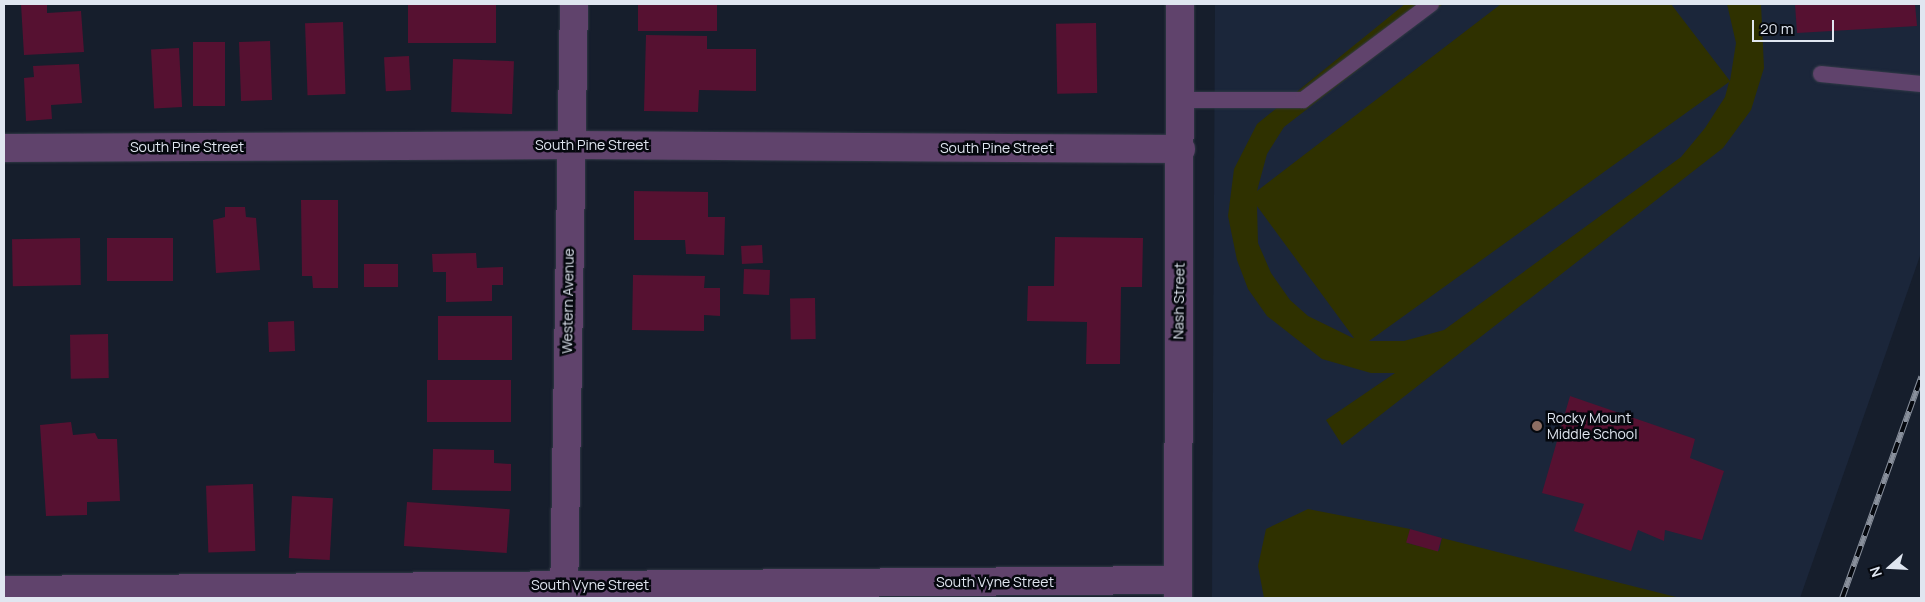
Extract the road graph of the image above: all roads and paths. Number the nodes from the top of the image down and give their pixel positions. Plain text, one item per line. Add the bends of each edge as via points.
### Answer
1 (574, 4) edge
2 (1180, 4) edge
3 (1431, 4) edge
4 (1821, 74) dead end
5 (1921, 84) edge
6 (1181, 100) junction
7 (571, 145) junction
8 (4, 148) edge
9 (1181, 149) junction
10 (1177, 589) edge
11 (4, 590) edge
12 (564, 592) edge

1 - 7 street, Western Avenue
2 - 6 street, Nash Street
3 - 6 lane via 1303,100
4 - 5 lane
6 - 9 street, Nash Street
7 - 8 street, South Pine Street
7 - 9 street, South Pine Street
7 - 12 street, Western Avenue
9 - 10 street, Nash Street
10 - 12 street, South Vyne Street
11 - 12 street, South Vyne Street

